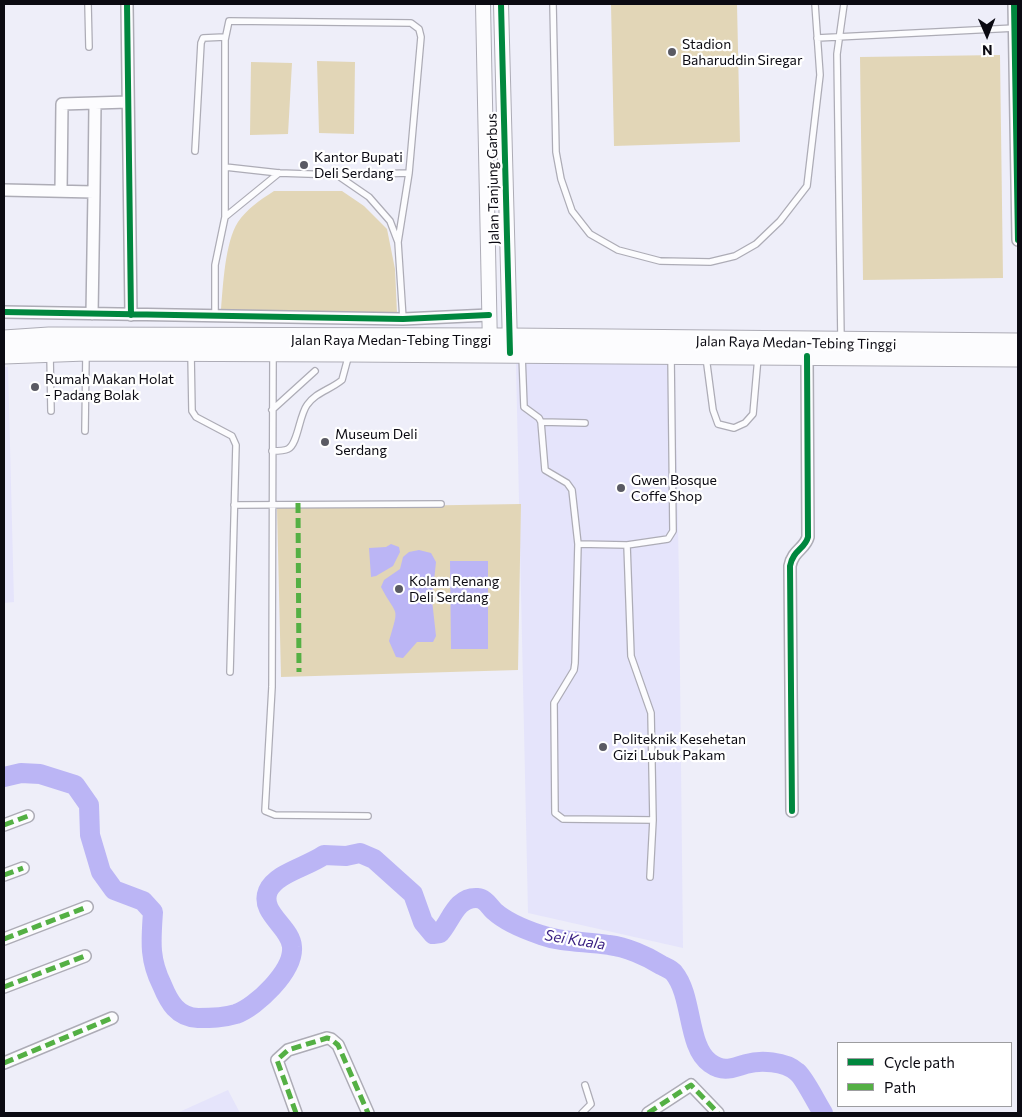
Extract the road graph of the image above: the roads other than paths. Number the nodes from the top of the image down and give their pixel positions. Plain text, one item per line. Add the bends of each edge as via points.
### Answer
1 (88, 4) edge
2 (127, 4) edge
3 (483, 4) edge
4 (501, 4) edge
5 (553, 4) edge
6 (815, 4) edge
7 (844, 4) edge
8 (1014, 4) edge
9 (1014, 28) junction
10 (225, 36) junction
11 (839, 36) junction
12 (817, 38) junction
13 (89, 47) dead end
14 (128, 102) junction
15 (95, 103) junction
16 (195, 151) dead end
17 (225, 167) junction
18 (279, 173) junction
19 (410, 173) junction
20 (337, 174) junction
21 (4, 190) edge
22 (61, 191) junction
23 (94, 192) junction
24 (225, 217) junction
25 (1018, 240) edge
26 (398, 242) junction
27 (4, 312) edge
28 (92, 314) junction
29 (131, 315) junction
30 (215, 315) junction
31 (489, 315) junction
32 (403, 319) junction
33 (4, 340) edge
34 (1018, 343) edge
35 (490, 345) junction
36 (514, 348) junction
37 (840, 348) junction
38 (86, 351) junction
39 (50, 352) junction
40 (191, 352) junction
41 (273, 352) junction
42 (349, 352) junction
43 (4, 354) edge
44 (671, 354) junction
45 (705, 354) junction
46 (758, 355) junction
47 (807, 356) junction
48 (1018, 358) edge
49 (315, 371) dead end
50 (272, 410) junction
51 (51, 411) dead end
52 (541, 422) junction
53 (585, 423) dead end
54 (85, 432) dead end
55 (272, 451) junction
56 (272, 504) junction
57 (441, 504) dead end
58 (234, 505) junction
59 (578, 544) junction
60 (628, 545) junction
61 (230, 672) dead end
62 (792, 811) dead end
63 (28, 816) dead end
64 (368, 816) dead end
65 (653, 820) junction
66 (4, 825) edge
67 (23, 868) dead end
68 (4, 875) edge
69 (650, 877) dead end
70 (87, 907) dead end
71 (4, 939) edge
72 (85, 956) dead end
73 (4, 987) edge
74 (112, 1018) dead end
75 (4, 1063) edge
76 (585, 1085) dead end
77 (296, 1113) edge
78 (368, 1113) edge
79 (582, 1113) edge
80 (648, 1113) edge
81 (718, 1113) edge

1 - 13 lane
2 - 14 street
3 - 31 street, Jalan Tanjung Garbus
4 - 36 street, Jalan Tanjung Garbus
5 - 12 lane via 556,152 572,211 590,234 618,250 660,262 710,262 735,256 756,244 780,222 806,186 819,92
6 - 12 lane
7 - 11 lane
8 - 9 street
9 - 11 lane
9 - 25 street
10 - 16 lane via 203,38 201,43
10 - 17 lane
10 - 19 lane via 227,23 232,20 417,26 421,37
11 - 12 lane
11 - 37 lane
14 - 15 street
14 - 29 street
15 - 22 street via 62,104
15 - 23 street
17 - 18 lane
17 - 24 lane
18 - 20 lane
18 - 24 lane
19 - 20 lane
19 - 26 lane
20 - 26 lane via 369,197 390,221
21 - 22 street
22 - 23 street
23 - 28 street
24 - 30 lane via 215,264
26 - 32 lane
27 - 28 street
28 - 29 street
29 - 30 street
30 - 32 street
31 - 32 street
31 - 35 street, Jalan Tanjung Garbus
33 - 35 highway, Jalan Raya Medan-Tebing Tinggi via 48,337
34 - 37 highway, Jalan Raya Medan-Tebing Tinggi
35 - 36 highway, Jalan Raya Medan-Tebing Tinggi
35 - 42 highway, Jalan Raya Medan-Tebing Tinggi
36 - 37 highway, Jalan Raya Medan-Tebing Tinggi
36 - 44 highway, Jalan Raya Medan-Tebing Tinggi
36 - 52 lane via 524,407
37 - 47 highway, Jalan Raya Medan-Tebing Tinggi
37 - 48 highway, Jalan Raya Medan-Tebing Tinggi
38 - 39 highway, Jalan Raya Medan-Tebing Tinggi
38 - 40 highway, Jalan Raya Medan-Tebing Tinggi
38 - 54 lane
39 - 43 highway, Jalan Raya Medan-Tebing Tinggi
39 - 51 lane
40 - 41 highway, Jalan Raya Medan-Tebing Tinggi
40 - 58 lane via 192,411 196,417 232,436 236,445
41 - 42 highway, Jalan Raya Medan-Tebing Tinggi
41 - 50 lane
42 - 55 lane via 342,380 316,395 306,406 294,443 288,448
44 - 45 highway, Jalan Raya Medan-Tebing Tinggi
44 - 60 lane via 673,531 668,539
45 - 46 highway, Jalan Raya Medan-Tebing Tinggi
45 - 46 lane via 718,424 734,428 753,414
46 - 47 highway, Jalan Raya Medan-Tebing Tinggi
47 - 62 street via 808,537 793,554 790,566
49 - 50 lane
50 - 55 lane
52 - 53 lane
52 - 59 lane via 545,470 567,483 572,490
55 - 56 lane
56 - 57 lane
56 - 58 lane
56 - 64 lane via 272,687 265,811 275,815
58 - 61 lane
59 - 60 lane
59 - 65 lane via 574,670 557,694 553,712 555,813 564,819
60 - 65 lane via 631,656 651,713
63 - 66 street
65 - 69 lane
67 - 68 street
70 - 71 street
72 - 73 street
74 - 75 street
76 - 79 lane via 591,1104
77 - 78 street via 277,1060 288,1050 327,1038 338,1045
80 - 81 street via 691,1085

